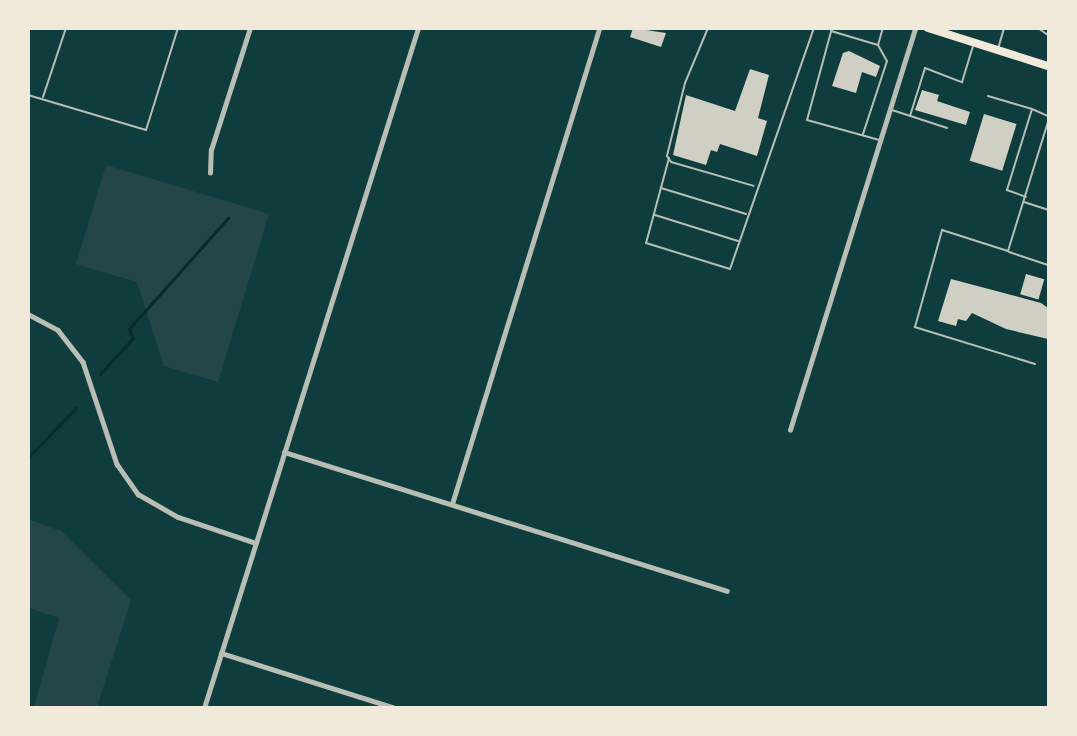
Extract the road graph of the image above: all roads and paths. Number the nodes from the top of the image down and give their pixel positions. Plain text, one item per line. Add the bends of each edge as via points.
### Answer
1 (66, 28) edge
2 (178, 28) edge
3 (250, 28) edge
4 (418, 28) edge
5 (599, 28) edge
6 (708, 28) edge
7 (814, 28) edge
8 (883, 28) edge
9 (915, 28) edge
10 (928, 28) edge
11 (1004, 28) edge
12 (1038, 28) edge
13 (832, 30) edge
14 (1048, 35) edge
15 (974, 43) junction
16 (878, 45) junction
17 (998, 50) junction
18 (1048, 66) edge
19 (28, 95) edge
20 (988, 96) dead end
21 (43, 98) junction
22 (889, 109) junction
23 (1032, 109) junction
24 (910, 116) junction
25 (1048, 116) edge
26 (1048, 122) edge
27 (947, 128) dead end
28 (863, 135) junction
29 (879, 140) junction
30 (670, 160) junction
31 (210, 173) dead end
32 (755, 186) junction
33 (661, 188) junction
34 (1026, 197) junction
35 (1024, 202) junction
36 (1048, 210) edge
37 (654, 214) junction
38 (746, 214) junction
39 (738, 241) junction
40 (1008, 251) junction
41 (1048, 265) edge
42 (28, 314) edge
43 (1035, 364) dead end
44 (790, 430) dead end
45 (284, 452) junction
46 (452, 504) junction
47 (256, 543) junction
48 (727, 591) dead end
49 (221, 653) junction
50 (204, 708) edge
51 (395, 708) edge

1 - 21 lane
2 - 21 lane via 146,130
3 - 31 street via 211,150
4 - 45 street
5 - 46 street
6 - 30 lane via 684,83
7 - 32 lane
8 - 16 lane
9 - 22 street
10 - 15 highway
11 - 17 lane
12 - 14 lane
13 - 16 lane
13 - 28 lane via 807,120
15 - 17 highway
15 - 24 lane via 962,82 925,68
16 - 28 lane via 887,61
17 - 18 highway
19 - 21 lane
20 - 23 lane
22 - 24 lane
22 - 29 street
23 - 25 lane
23 - 34 lane via 1007,190
24 - 27 lane
26 - 34 lane
28 - 29 lane
29 - 44 street
30 - 32 lane
30 - 33 lane
32 - 38 lane
33 - 37 lane
33 - 38 lane
34 - 35 lane
35 - 36 lane
35 - 40 lane
37 - 39 lane
37 - 39 lane via 646,243 730,269
38 - 39 lane
40 - 41 lane
40 - 43 lane via 942,230 915,327
42 - 47 street via 58,330 83,363 117,464 138,494 178,516
45 - 46 street
45 - 47 street
46 - 48 street
47 - 49 street
49 - 50 street
49 - 51 street

